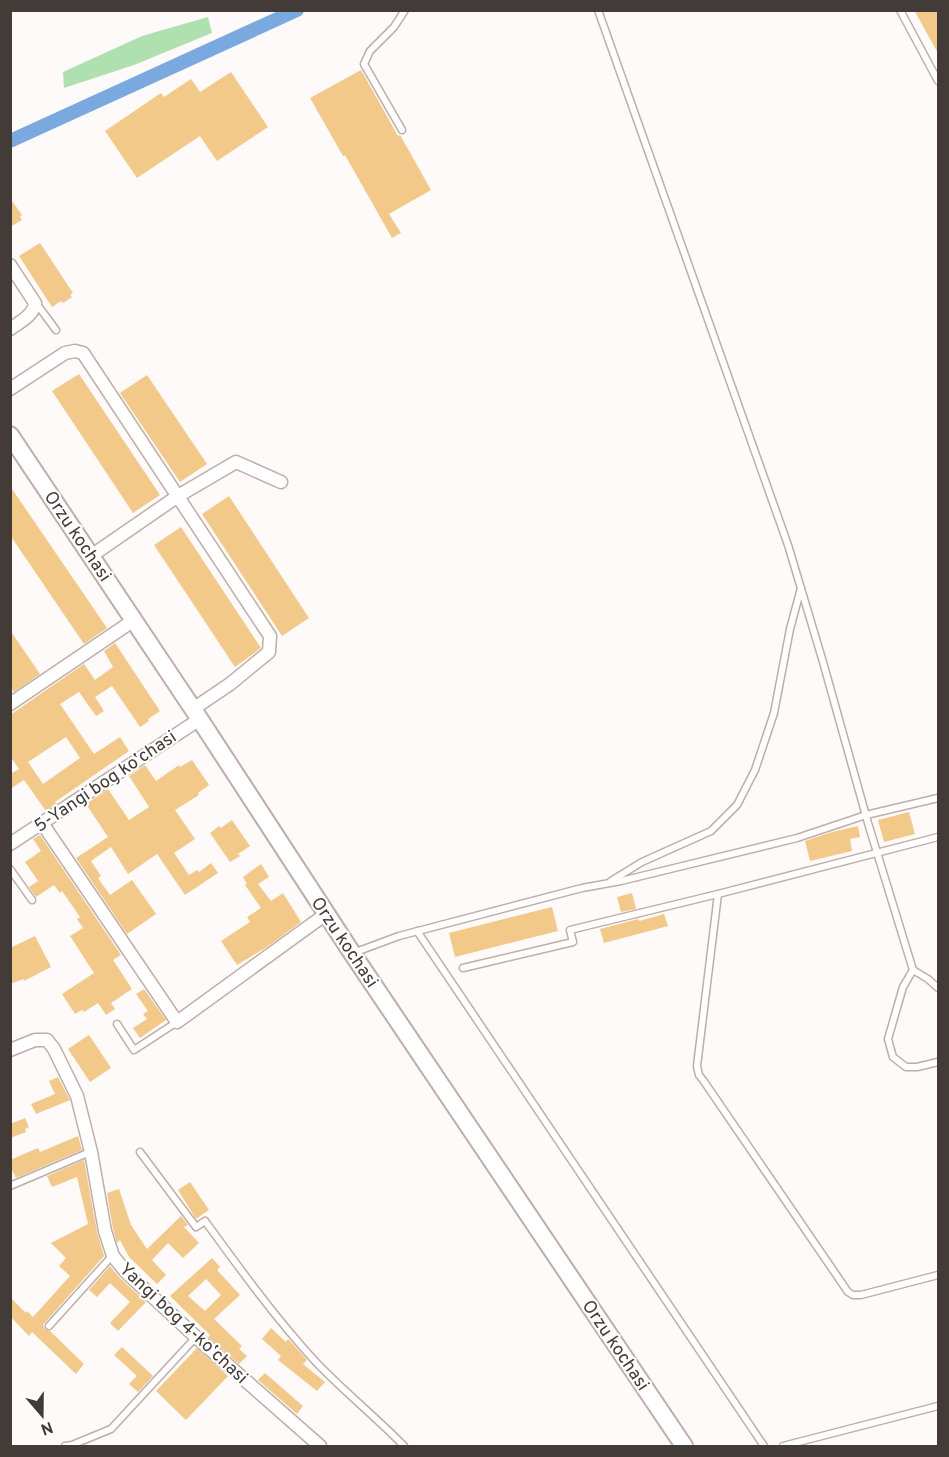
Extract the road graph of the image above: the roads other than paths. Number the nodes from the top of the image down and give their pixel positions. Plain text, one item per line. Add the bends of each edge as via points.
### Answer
1 (405, 10) edge
2 (598, 10) edge
3 (900, 10) edge
4 (939, 81) edge
5 (402, 130) dead end
6 (10, 265) edge
7 (35, 303) junction
8 (10, 329) edge
9 (56, 330) dead end
10 (10, 389) edge
11 (10, 435) edge
12 (281, 482) dead end
13 (178, 496) junction
14 (91, 556) junction
15 (801, 587) junction
16 (134, 620) junction
17 (12, 701) edge
18 (197, 714) junction
19 (939, 798) edge
20 (866, 815) junction
21 (42, 823) junction
22 (939, 837) edge
23 (10, 844) edge
24 (877, 853) junction
25 (10, 869) edge
26 (608, 884) junction
27 (718, 894) junction
28 (32, 900) dead end
29 (326, 915) junction
30 (417, 931) junction
31 (352, 953) junction
32 (463, 968) dead end
33 (913, 970) junction
34 (939, 988) edge
35 (177, 1022) junction
36 (117, 1024) dead end
37 (10, 1050) edge
38 (939, 1062) edge
39 (91, 1152) junction
40 (140, 1152) dead end
41 (10, 1186) edge
42 (113, 1256) junction
43 (939, 1275) edge
44 (49, 1326) dead end
45 (196, 1338) junction
46 (939, 1406) edge
47 (316, 1445) edge
48 (65, 1446) edge
49 (404, 1446) edge
50 (684, 1446) edge
51 (764, 1446) edge
52 (783, 1446) edge

1 - 5 lane via 370,51 364,64
2 - 15 lane
3 - 4 lane
6 - 7 street
7 - 8 street via 33,312
7 - 9 lane
10 - 13 street, 5-Yangi bog koʼchasi via 65,353 83,353
11 - 14 main road, Orzu kochasi
12 - 13 street via 236,462
13 - 14 street
13 - 18 street, 5-Yangi bog koʼchasi via 270,636 269,652
14 - 16 main road, Orzu kochasi
15 - 20 lane
15 - 26 lane via 774,713 756,770 737,805 711,831 642,862
16 - 17 street
16 - 18 main road, Orzu kochasi
18 - 21 street, 5-Yangi bog koʼchasi
18 - 29 main road, Orzu kochasi
19 - 20 lane
20 - 24 lane
20 - 26 lane via 797,837
21 - 23 street, 5-Yangi bog koʼchasi
21 - 35 street
22 - 24 lane
24 - 27 lane
24 - 33 lane
25 - 28 lane
26 - 30 lane
27 - 32 lane via 570,930 573,942
27 - 43 lane via 699,1075 848,1292 861,1295
29 - 31 main road, Orzu kochasi
29 - 35 street
30 - 31 lane
30 - 51 lane
31 - 50 main road, Orzu kochasi
33 - 34 lane
33 - 38 lane via 903,987 888,1039 893,1057 906,1067
35 - 36 lane via 134,1050
37 - 39 street, Yangi bog 4-koʼchasi via 35,1040 47,1040 77,1096
39 - 41 lane
39 - 42 street, Yangi bog 4-koʼchasi
40 - 49 lane via 196,1227 205,1221 258,1294 315,1360
42 - 44 lane
42 - 45 street, Yangi bog 4-koʼchasi
45 - 47 street, Yangi bog 4-koʼchasi
45 - 48 lane via 111,1430
46 - 52 lane

